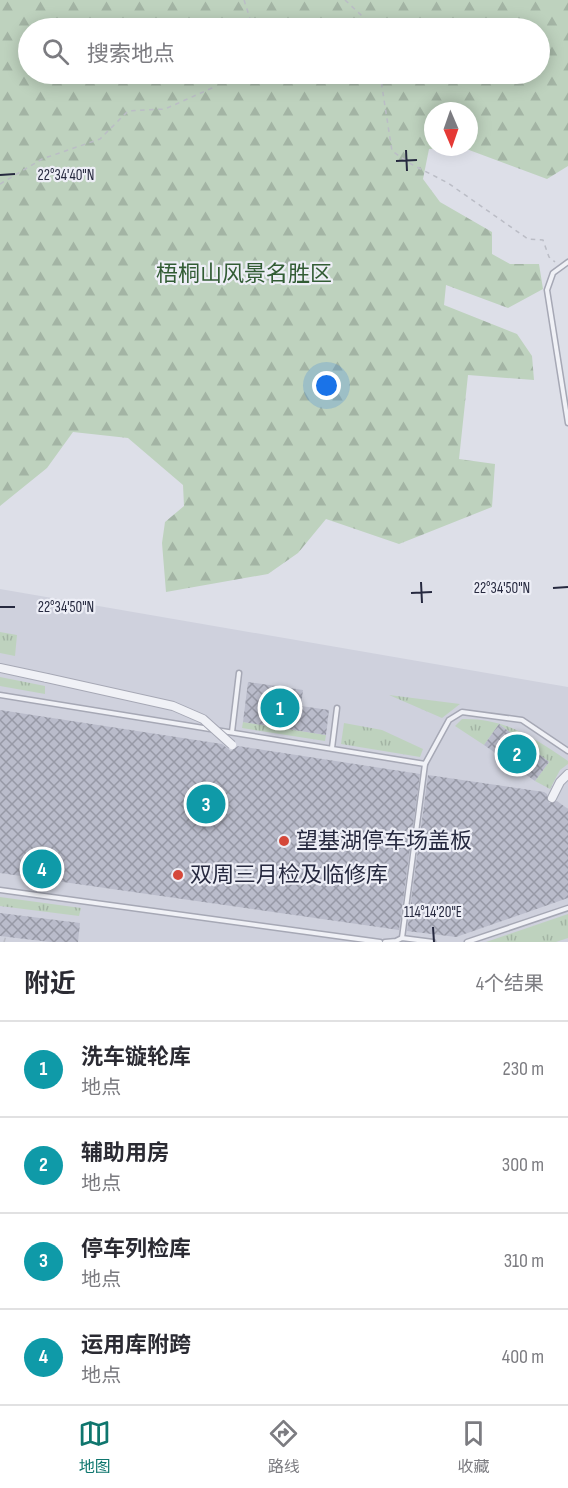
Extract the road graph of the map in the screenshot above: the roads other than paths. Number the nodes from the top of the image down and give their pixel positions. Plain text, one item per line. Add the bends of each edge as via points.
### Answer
1 (568, 262) edge
2 (568, 423) edge
3 (0, 668) edge
4 (239, 673) dead end
5 (0, 695) edge
6 (338, 708) dead end
7 (232, 732) junction
8 (232, 745) dead end
9 (332, 748) junction
10 (568, 752) edge
11 (425, 764) junction
12 (568, 774) edge
13 (552, 798) dead end
14 (0, 890) edge
15 (568, 908) edge
16 (402, 938) junction
17 (380, 942) edge
18 (385, 942) edge
19 (433, 942) edge
20 (467, 942) edge

1 - 2 lane via 549,281 547,290
3 - 8 street, bridge via 173,706 203,718
4 - 7 lane
5 - 7 lane
6 - 9 lane
7 - 9 lane
9 - 11 lane
10 - 11 lane via 522,720 462,712 449,720
11 - 16 lane
12 - 13 street
14 - 17 lane
15 - 20 lane
16 - 18 lane
16 - 19 lane

